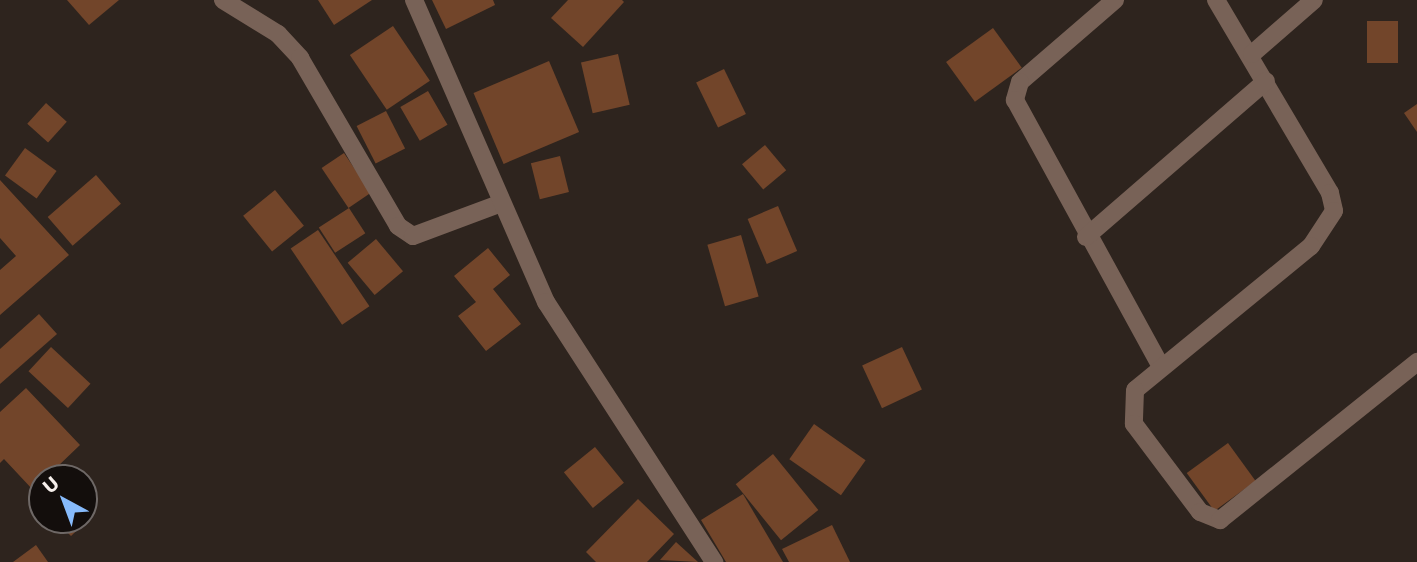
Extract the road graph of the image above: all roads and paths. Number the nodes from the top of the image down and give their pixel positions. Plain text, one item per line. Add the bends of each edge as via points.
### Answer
1 (223, 0) edge
2 (414, 0) edge
3 (1115, 0) edge
4 (1216, 0) edge
5 (1314, 0) edge
6 (1252, 54) junction
7 (1266, 81) junction
8 (499, 204) junction
9 (1086, 237) junction
10 (1417, 362) edge
11 (1160, 365) junction
12 (714, 562) edge

1 - 8 street via 278,34 300,58 398,226 413,236
2 - 8 street via 463,104
3 - 9 street via 1015,90 1014,100
4 - 6 street
5 - 6 street
6 - 7 street
7 - 9 street
7 - 11 street via 1330,193 1331,223
8 - 12 street via 577,358
9 - 11 street
10 - 11 street via 1220,520 1200,512 1134,424 1135,390

